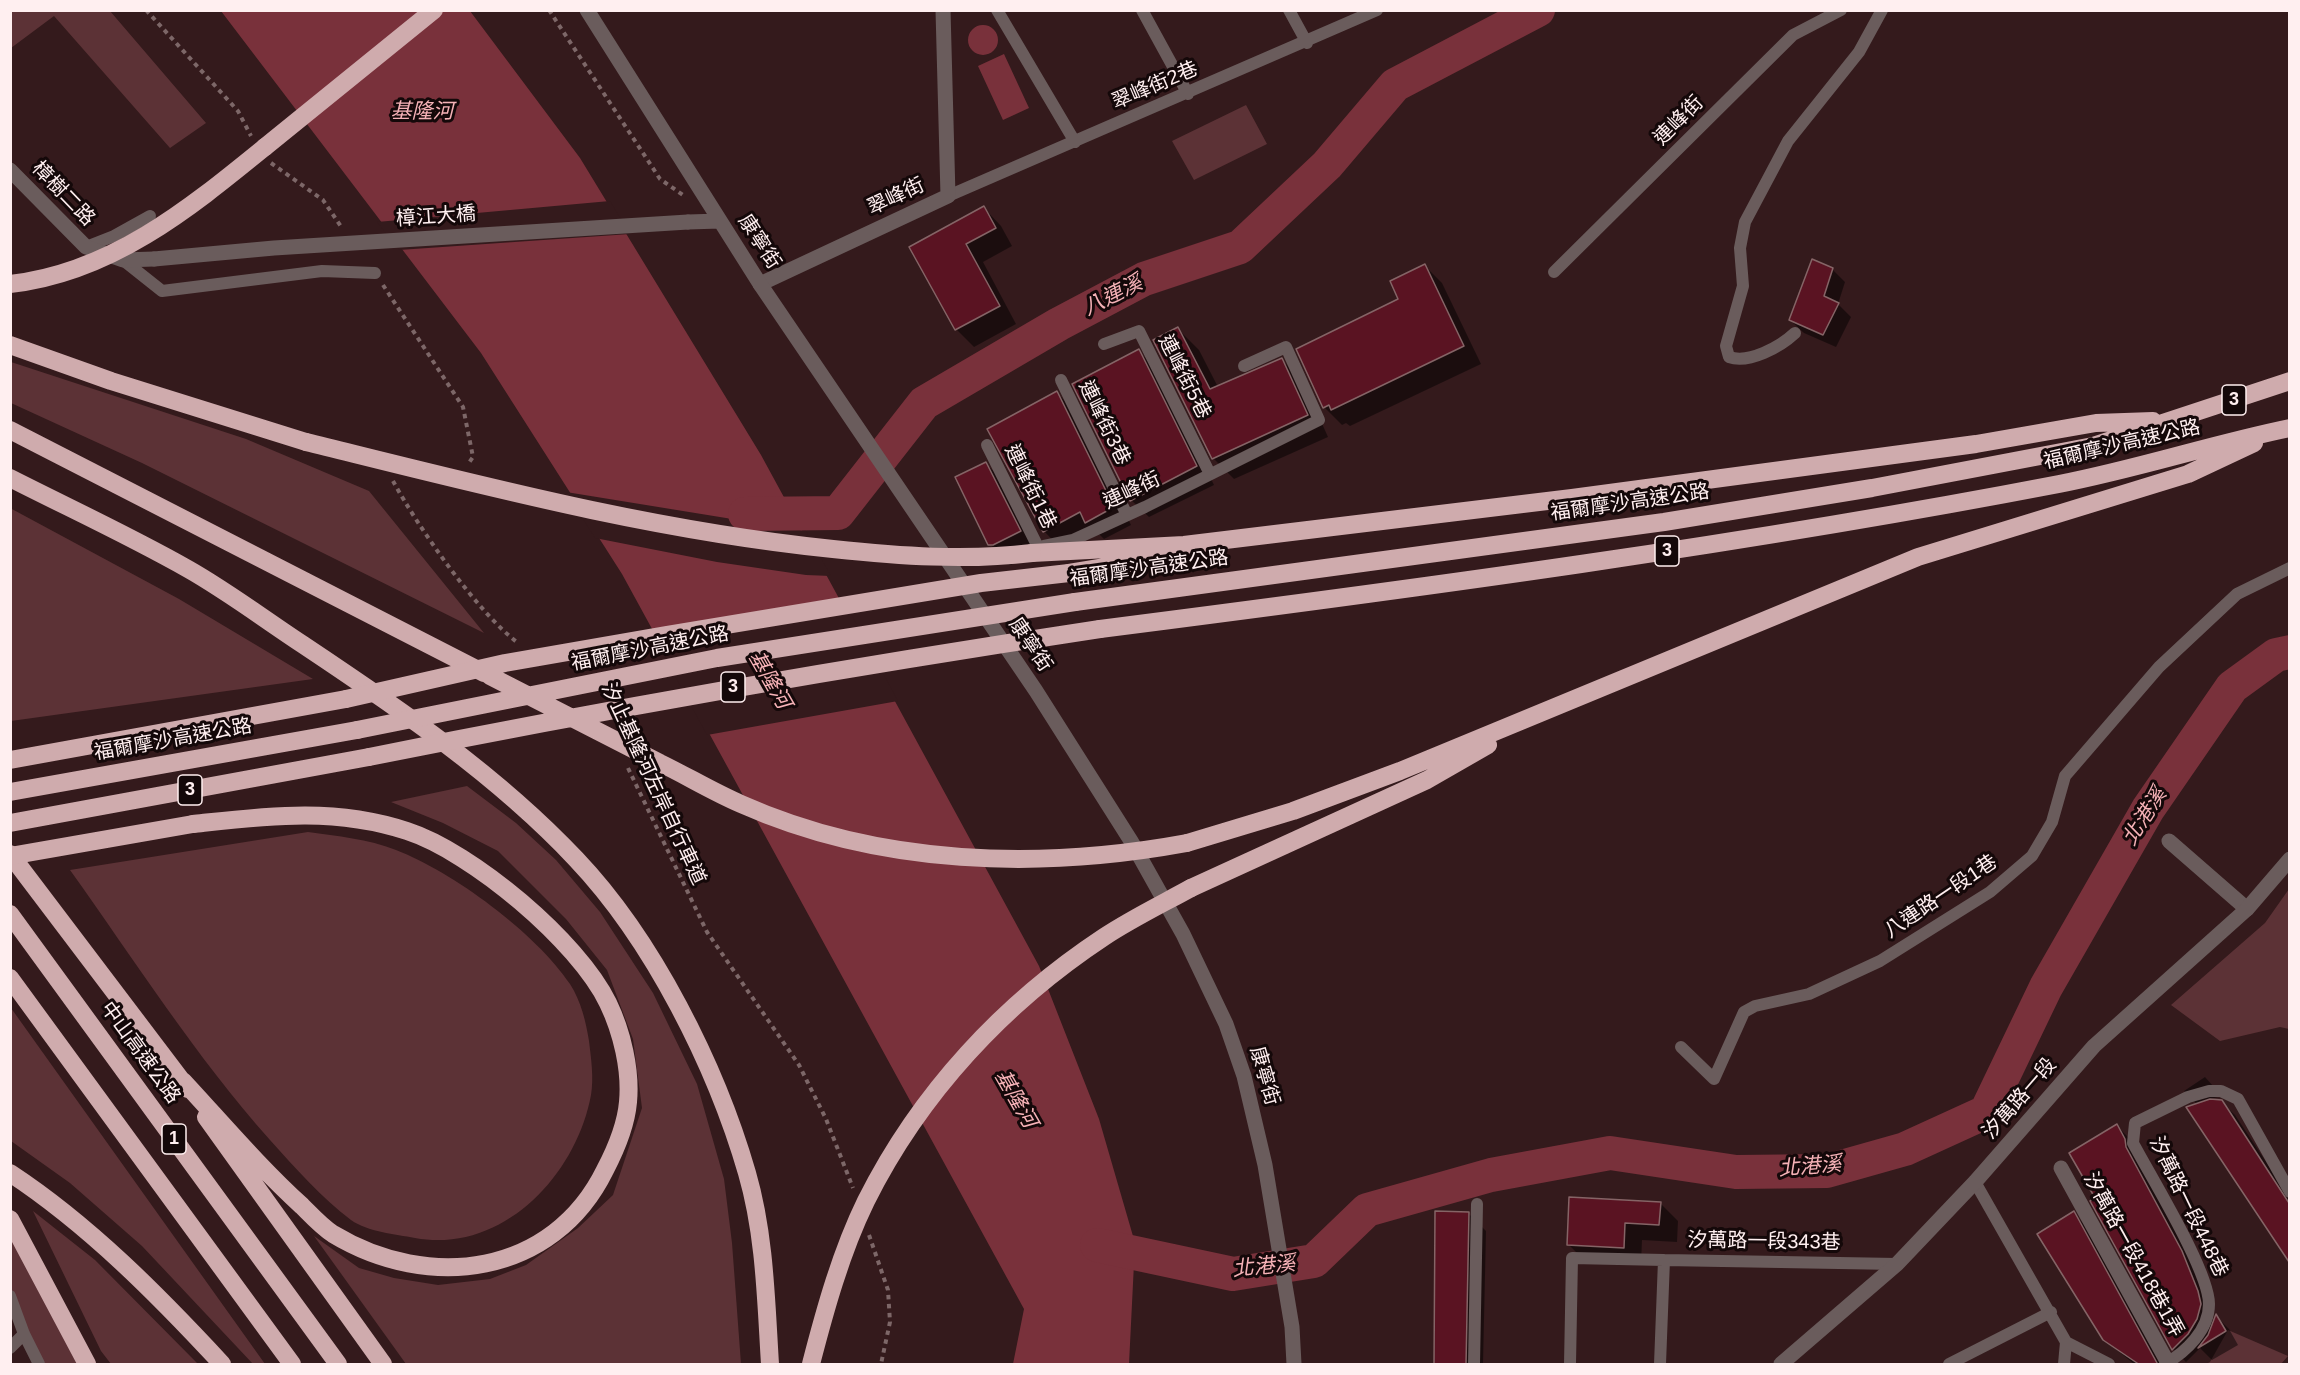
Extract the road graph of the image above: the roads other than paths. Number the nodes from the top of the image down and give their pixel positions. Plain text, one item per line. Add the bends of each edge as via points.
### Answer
1 (434, 10) edge
2 (587, 10) edge
3 (943, 10) edge
4 (997, 10) edge
5 (1142, 10) edge
6 (1289, 10) edge
7 (1377, 10) edge
8 (1840, 10) edge
9 (1882, 10) edge
10 (1307, 43) junction
11 (1188, 94) junction
12 (1075, 142) junction
13 (10, 170) edge
14 (948, 196) junction
15 (150, 216) dead end
16 (720, 221) junction
17 (86, 247) junction
18 (154, 259) joint
19 (123, 260) junction
20 (1554, 272) dead end
21 (375, 273) road end
22 (10, 284) edge
23 (760, 284) junction
24 (1795, 333) dead end
25 (1104, 344) dead end
26 (10, 345) edge
27 (1244, 366) dead end
28 (1061, 380) dead end
29 (2289, 381) edge
30 (2179, 420) junction
31 (2285, 429) edge
32 (10, 430) edge
33 (987, 445) dead end
34 (2229, 449) junction
35 (1210, 474) junction
36 (10, 478) edge
37 (1127, 515) junction
38 (1184, 545) junction
39 (1035, 550) junction
40 (948, 563) junction
41 (2289, 568) edge
42 (1555, 708) junction
43 (10, 760) edge
44 (10, 792) edge
45 (10, 823) edge
46 (2169, 841) dead end
47 (10, 855) edge
48 (2289, 859) edge
49 (2247, 909) junction
50 (10, 914) edge
51 (10, 978) edge
52 (1682, 1047) dead end
53 (183, 1081) junction
54 (2061, 1168) dead end
55 (10, 1173) edge
56 (1975, 1182) junction
57 (2289, 1192) edge
58 (1477, 1204) dead end
59 (10, 1219) edge
60 (1664, 1260) junction
61 (1897, 1264) junction
62 (10, 1296) edge
63 (2051, 1312) junction
64 (24, 1334) junction
65 (2066, 1342) junction
66 (10, 1348) edge
67 (2167, 1364) edge
68 (39, 1365) edge
69 (87, 1365) edge
70 (222, 1365) edge
71 (292, 1365) edge
72 (338, 1365) edge
73 (383, 1365) edge
74 (770, 1365) edge
75 (811, 1365) edge
76 (1294, 1365) edge
77 (1474, 1365) edge
78 (1570, 1365) edge
79 (1660, 1365) edge
80 (1781, 1365) edge
81 (1949, 1365) edge
82 (2064, 1365) edge
83 (2109, 1365) edge

1 - 22 highway, bridge via 214,189 145,237 76,270
2 - 16 street, 康寧街
3 - 14 street, 翠峰街
4 - 12 lane
5 - 11 lane
6 - 10 lane
7 - 10 lane, 翠峰街2巷
8 - 20 lane, 連峰街 via 1793,35
9 - 24 lane via 1859,52 1788,141 1744,222 1740,248 1743,286 1726,346 1729,357 1739,361 1759,354 1784,343
10 - 11 lane, 翠峰街2巷
11 - 12 lane, 翠峰街2巷
12 - 14 lane, 翠峰街2巷
13 - 17 street, 樟樹二路
14 - 23 street, 翠峰街
15 - 17 lane
16 - 18 street, 樟江大橋, bridge
16 - 23 street, 康寧街
17 - 19 street, 樟樹二路
18 - 19 street, 樟樹二路
19 - 21 lane via 162,291 322,271
23 - 40 street, 康寧街
25 - 35 lane, 連峰街5巷 via 1139,331
26 - 39 highway, bridge via 306,442 567,506 751,541 862,552 989,559
27 - 35 lane, 連峰街 via 1286,347 1319,420
28 - 37 lane, 連峰街3巷
29 - 30 highway, 福爾摩沙高速公路 / 3
30 - 38 highway via 2096,423 1976,444 1584,497
30 - 44 highway, 福爾摩沙高速公路 / 3, bridge via 2093,446 1860,490 1618,528 1075,602 717,658 357,730
31 - 34 highway, 福爾摩沙高速公路 / 3
32 - 42 highway, bridge via 742,804 827,834 911,851 1003,861 1135,853 1187,843 1293,811
33 - 39 lane, 連峰街1巷
34 - 42 highway via 2188,474 1918,557
34 - 45 highway, 福爾摩沙高速公路 / 3, bridge via 1799,530 849,667
35 - 37 lane, 連峰街
36 - 74 highway via 190,569 371,690 492,780 577,860 627,922 689,1024 722,1098 748,1176 761,1242
37 - 39 lane, 連峰街 via 1073,540
38 - 39 highway
38 - 43 highway, bridge via 1130,564 981,583 505,663 346,699
39 - 40 lane, 連峰街
40 - 76 street, 康寧街 via 1036,691 1131,841 1183,934 1226,1024 1244,1076 1265,1165 1292,1327
41 - 52 lane, 八連路一段1巷 via 2237,594 2159,667 2065,776 2052,822 2032,856 1990,892 1880,961 1809,994 1744,1012 1714,1079
42 - 75 highway, bridge via 1427,780 1191,888 1104,937 1034,989 975,1043 920,1111 866,1202 826,1306
46 - 49 street
47 - 53 highway
47 - 53 highway, bridge via 193,824 290,814 343,817 408,831 462,857 513,894 568,947 608,1002 625,1053 628,1102 617,1146 596,1188 571,1220 542,1242 507,1258 459,1269 429,1268 385,1260 331,1233 266,1174
48 - 49 street, 汐萬路一段
49 - 56 street, 汐萬路一段 via 2094,1046
50 - 72 highway, 中山高速公路 / 1
51 - 71 highway, 1
53 - 73 highway via 223,1144
54 - 67 street, 汐萬路一段418巷1弄
55 - 70 highway via 128,1267
56 - 61 street, 汐萬路一段
56 - 63 lane
57 - 67 lane, 汐萬路一段448巷 via 2238,1099 2221,1091 2188,1096 2134,1123 2133,1143 2203,1275 2208,1292 2207,1316 2195,1341
58 - 77 lane
59 - 69 highway
60 - 61 lane, 汐萬路一段343巷
60 - 78 lane via 1572,1258
60 - 79 lane, 汐萬路一段343巷
61 - 80 street, 汐萬路一段
62 - 64 lane
63 - 65 lane
63 - 81 lane
64 - 66 lane
64 - 68 lane
65 - 82 lane
65 - 83 lane

